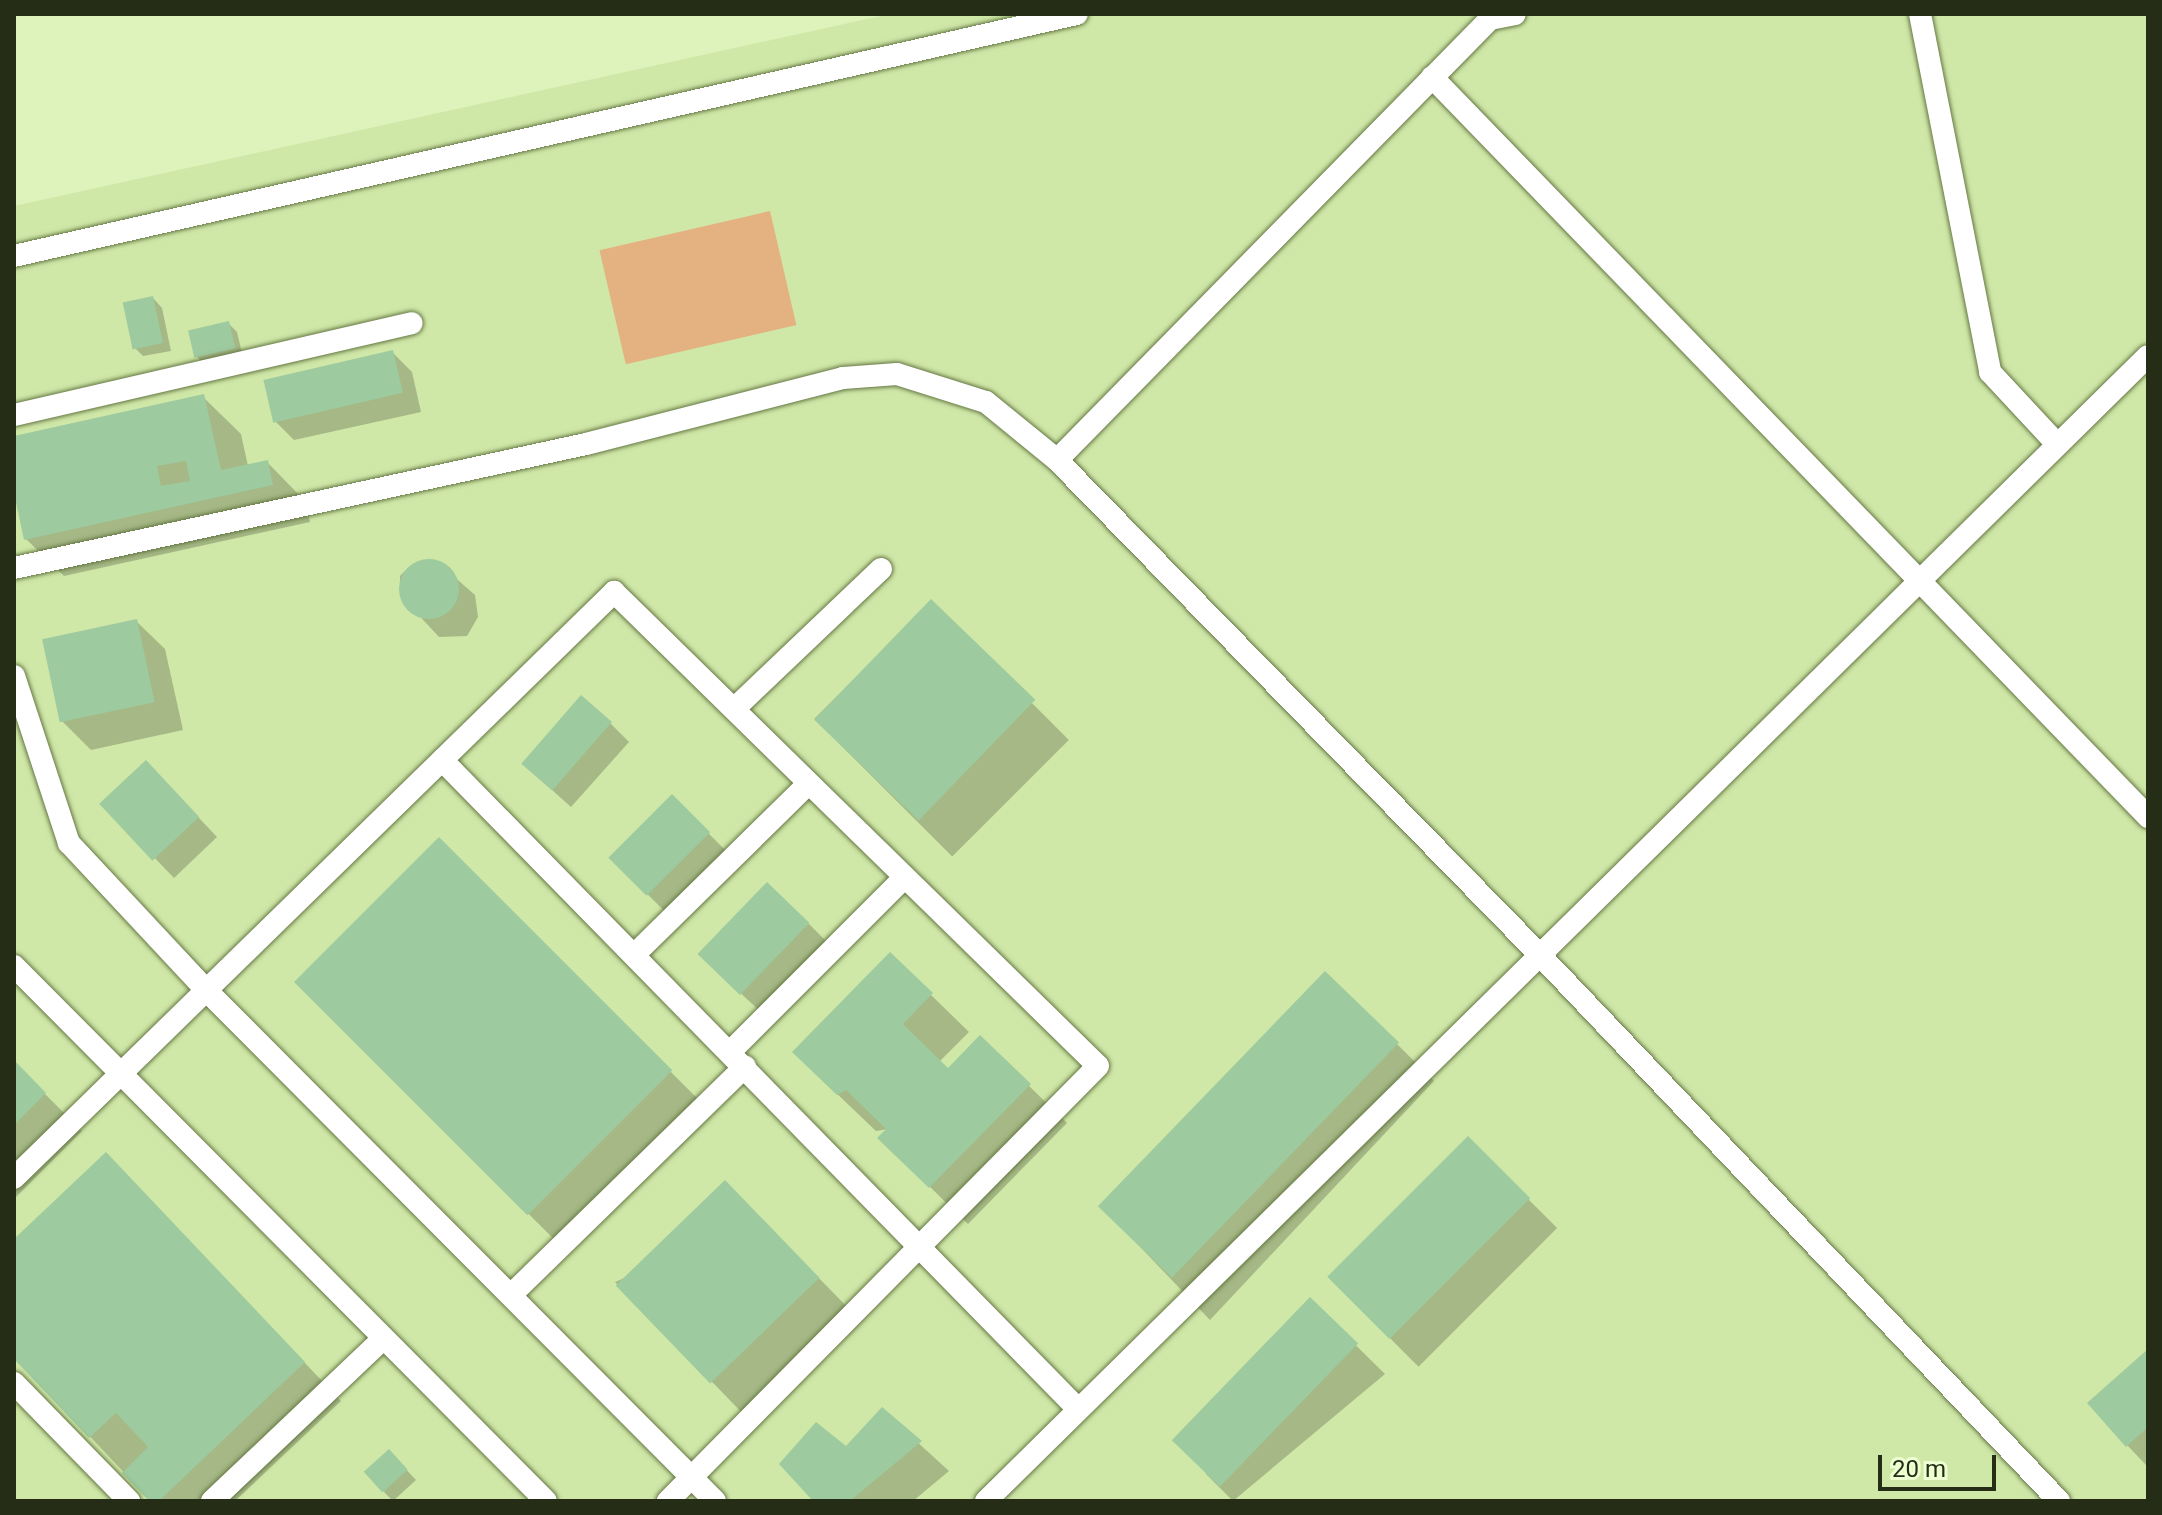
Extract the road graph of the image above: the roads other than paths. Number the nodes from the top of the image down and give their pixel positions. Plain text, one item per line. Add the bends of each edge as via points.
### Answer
1 (1077, 14) edge
2 (1515, 14) edge
3 (1920, 14) edge
4 (1432, 77) junction
5 (14, 256) edge
6 (412, 323) dead end
7 (2148, 356) edge
8 (14, 415) edge
9 (2057, 444) junction
10 (1057, 460) junction
11 (14, 568) edge
12 (881, 569) dead end
13 (1918, 580) junction
14 (14, 676) edge
15 (734, 709) junction
16 (442, 760) junction
17 (809, 783) junction
18 (2148, 817) edge
19 (905, 877) junction
20 (1538, 953) junction
21 (634, 955) junction
22 (14, 966) edge
23 (206, 990) junction
24 (738, 1059) junction
25 (118, 1076) junction
26 (14, 1178) edge
27 (921, 1244) junction
28 (511, 1295) junction
29 (383, 1339) junction
30 (14, 1383) edge
31 (1078, 1409) junction
32 (692, 1477) junction
33 (129, 1501) edge
34 (212, 1501) edge
35 (546, 1501) edge
36 (668, 1501) edge
37 (715, 1501) edge
38 (986, 1501) edge
39 (2059, 1501) edge

1 - 5 lane
2 - 4 lane via 1490,19
3 - 9 lane via 1990,372
4 - 10 lane
4 - 13 lane
6 - 8 lane
7 - 9 lane
9 - 13 lane
10 - 11 lane via 986,402 897,374 843,378 586,444
10 - 20 lane
12 - 15 lane
13 - 18 lane
13 - 20 lane
14 - 23 lane via 69,843
15 - 16 lane via 614,592
15 - 17 lane
16 - 21 lane
16 - 23 lane
17 - 19 lane
17 - 21 lane
19 - 24 lane
19 - 27 lane via 1098,1066
20 - 31 lane
20 - 39 lane
21 - 24 lane
22 - 25 lane
23 - 25 lane
23 - 28 lane
24 - 27 lane
24 - 28 lane
25 - 26 lane
25 - 29 lane
27 - 31 lane
27 - 32 lane
28 - 32 lane
29 - 34 lane
29 - 35 lane
30 - 33 lane
31 - 38 lane
32 - 36 lane
32 - 37 lane

